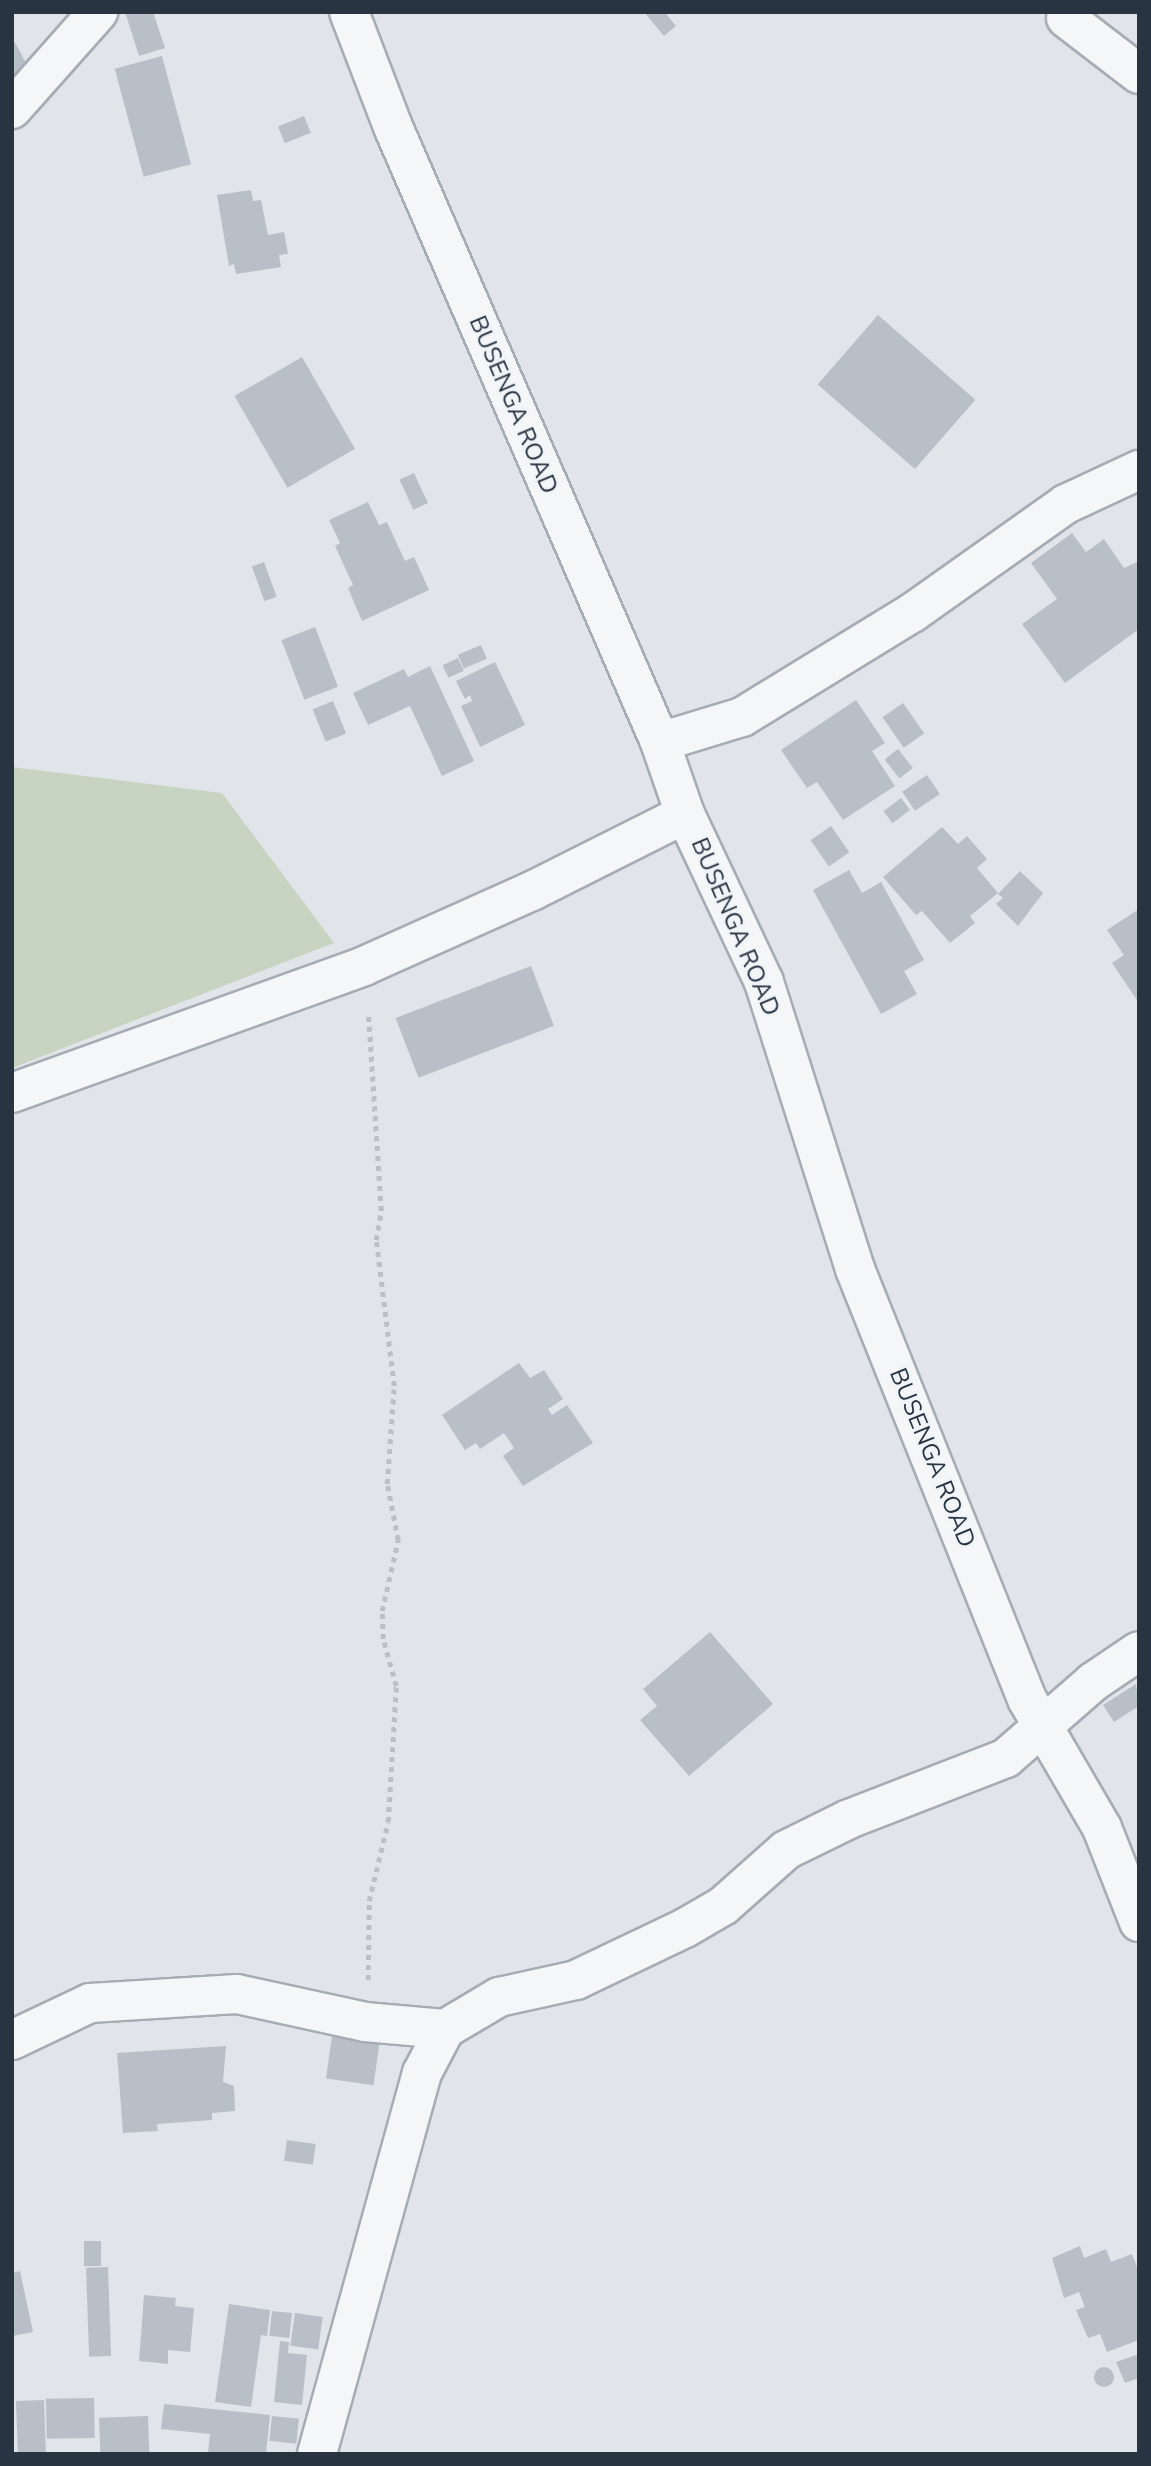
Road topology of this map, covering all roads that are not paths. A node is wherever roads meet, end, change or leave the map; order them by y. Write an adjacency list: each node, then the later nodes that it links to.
1 (98, 12): 5 (street)
2 (349, 12): 7 (street, BUSENGA ROAD)
3 (1066, 19): 4 (street)
4 (1139, 74)
5 (12, 109)
6 (1139, 470): 7 (street)
7 (660, 742): 8 (street, BUSENGA ROAD)
8 (685, 814): 9 (street); 11 (street, BUSENGA ROAD)
9 (12, 1093)
10 (1139, 1651): 11 (street)
11 (1044, 1723): 12 (street, BUSENGA ROAD); 13 (street)
12 (1139, 1922)
13 (445, 2029): 14 (street); 15 (street)
14 (12, 2040)
15 (317, 2454)

